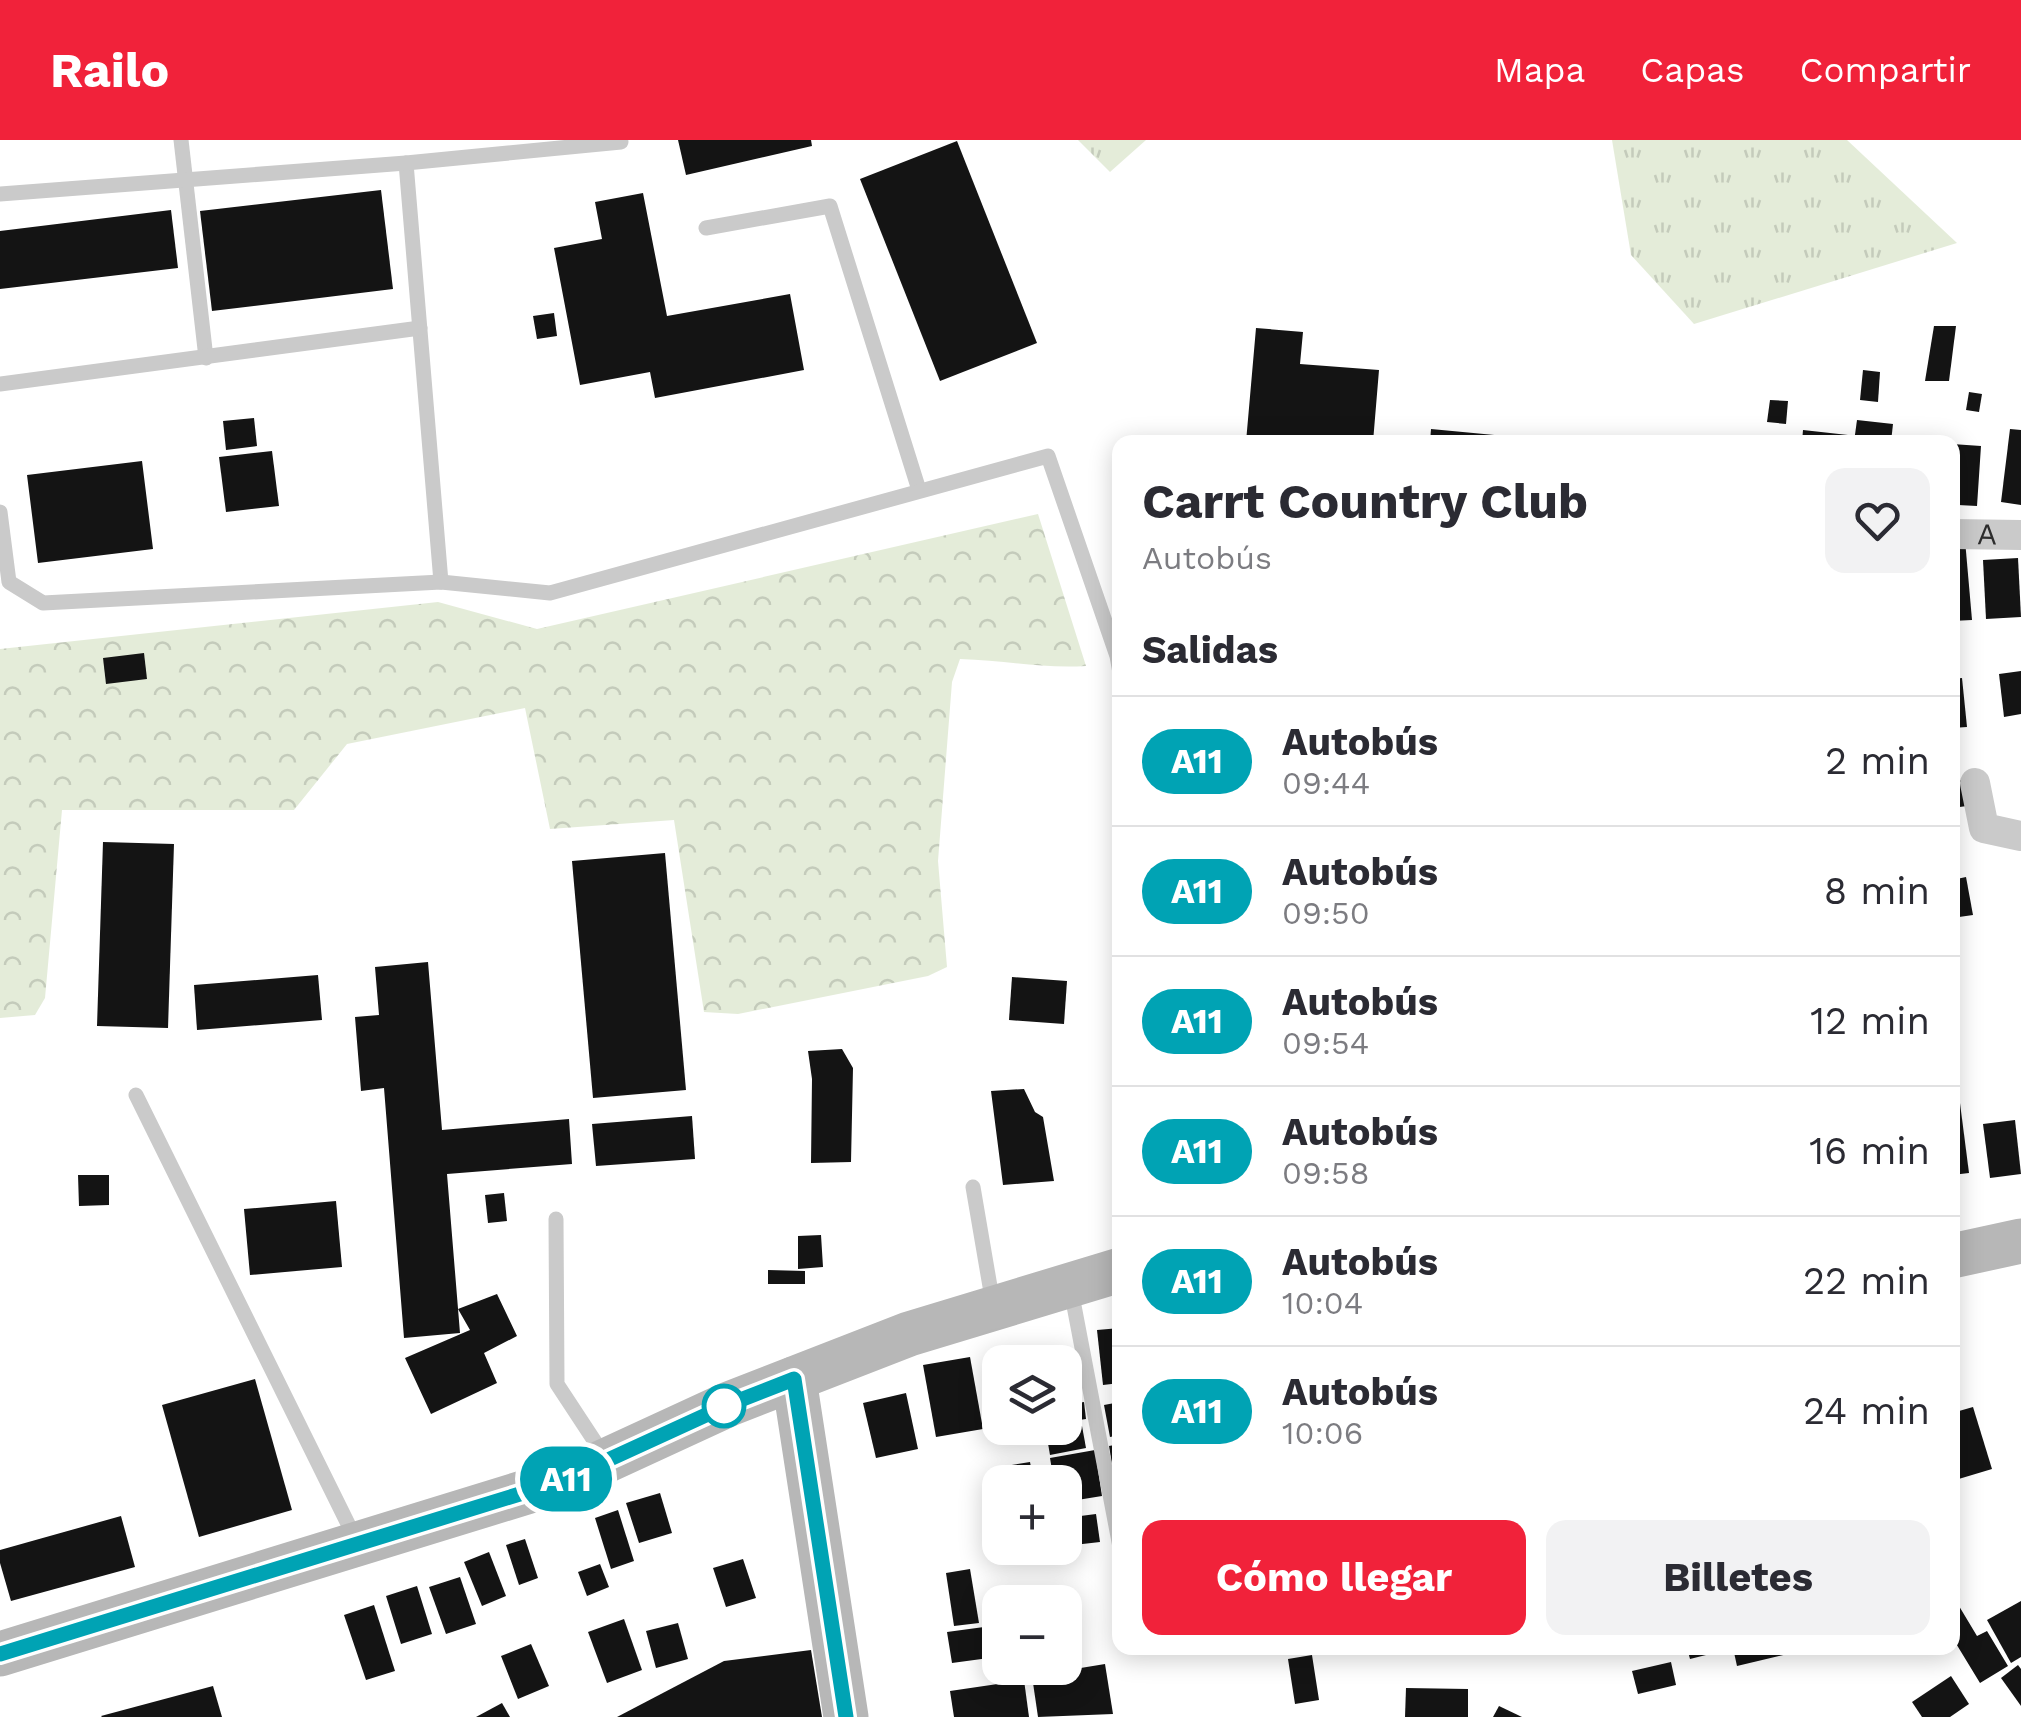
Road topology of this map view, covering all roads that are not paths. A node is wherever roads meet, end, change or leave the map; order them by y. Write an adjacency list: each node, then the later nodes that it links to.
1 (181, 140): 4 (lane)
2 (621, 142): 3 (lane)
3 (406, 163): 4 (lane); 7 (lane)
4 (186, 178): 5 (lane); 8 (lane)
5 (0, 194)
6 (706, 228): 10 (lane)
7 (420, 328): 8 (lane); 14 (lane)
8 (206, 358): 9 (lane)
9 (0, 384)
10 (919, 490): 14 (lane); 15 (lane)
11 (0, 512): 14 (lane)
12 (1960, 534): 13 (street, A)
13 (2021, 535)
14 (441, 582)
15 (1112, 639)
16 (1975, 783): 17 (street)
17 (2021, 836)
18 (136, 1096): 29 (lane)
19 (973, 1187): 25 (lane)
20 (556, 1219): 27 (lane)
21 (2021, 1242): 22 (street)
22 (1960, 1254)
23 (1112, 1272): 24 (street)
24 (1070, 1285): 25 (street); 28 (lane)
25 (994, 1308): 26 (street)
26 (794, 1379): 27 (street); 31 (street)
27 (608, 1460): 29 (street)
28 (1112, 1505)
29 (357, 1542): 30 (street)
30 (0, 1654)
31 (846, 1717)

